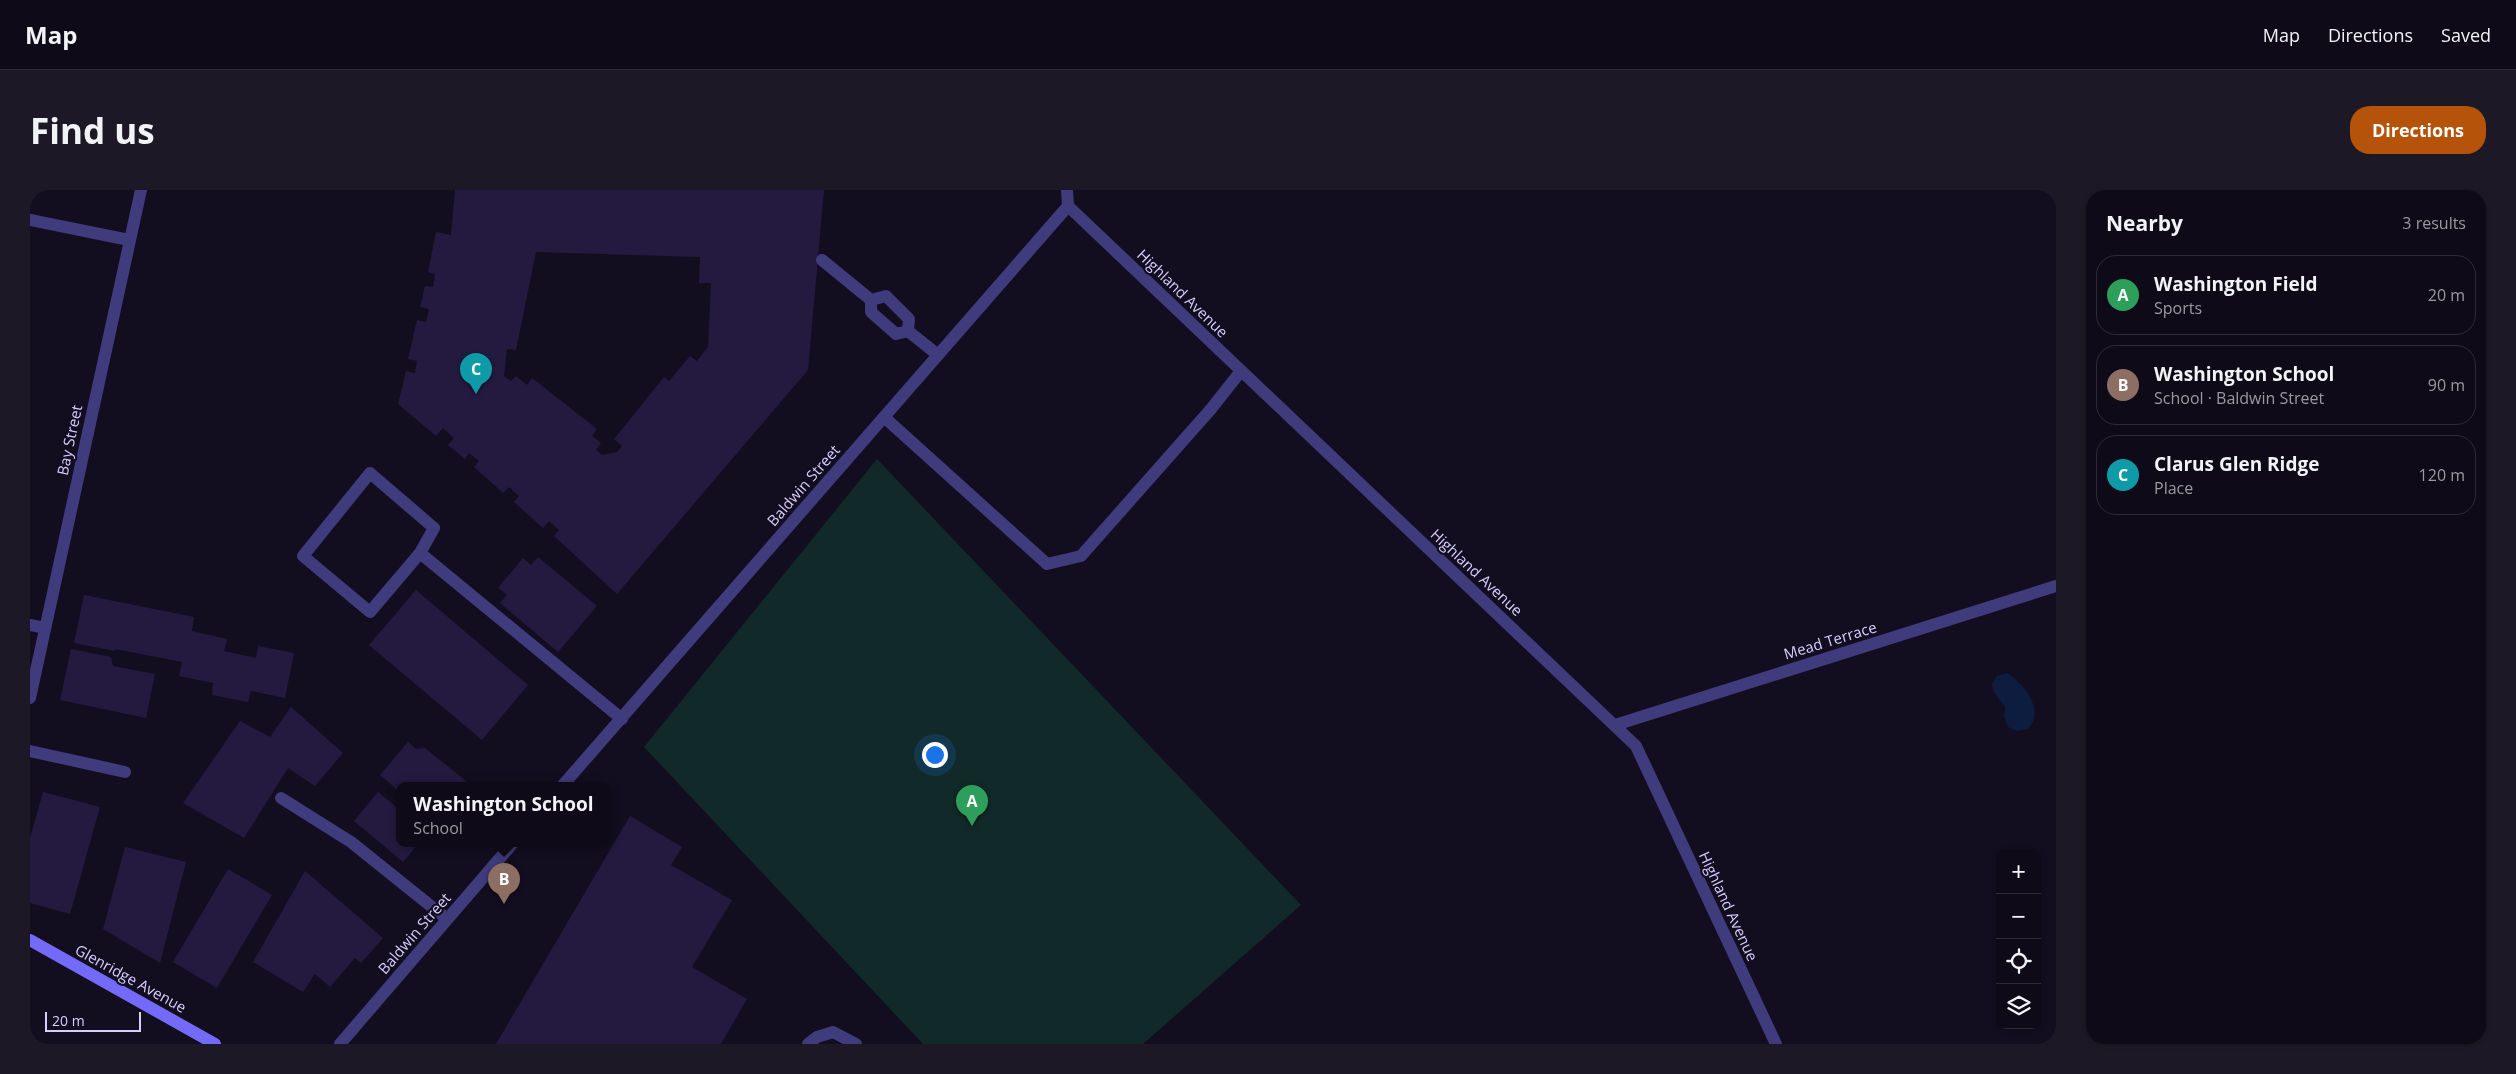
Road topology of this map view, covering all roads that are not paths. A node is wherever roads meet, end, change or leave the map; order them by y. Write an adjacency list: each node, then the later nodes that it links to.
1 (141, 190): 5 (street, Bay Street)
2 (1067, 190): 3 (street)
3 (1068, 206): 9 (street, Baldwin Street); 10 (street, Highland Avenue)
4 (30, 220): 5 (street)
5 (129, 240): 15 (street, Bay Street)
6 (822, 260): 7 (street)
7 (871, 300): 8 (street); 8 (street)
8 (908, 331): 9 (street)
9 (938, 356): 11 (street, Baldwin Street)
10 (1242, 371): 11 (street); 18 (street, Highland Avenue)
11 (884, 417): 17 (street, Baldwin Street)
12 (420, 553): 12 (street); 17 (street)
13 (2056, 586): 18 (street, Mead Terrace)
14 (30, 625): 15 (street)
15 (45, 628): 16 (street, Bay Street)
16 (30, 698)
17 (622, 719): 21 (street, Baldwin Street)
18 (1615, 725): 30 (street, Highland Avenue)
19 (30, 751): 20 (street)
20 (125, 772)
21 (566, 782)
22 (282, 798): 24 (street)
23 (510, 847): 24 (street, Baldwin Street)
24 (447, 919): 27 (street, Baldwin Street)
25 (30, 940): 26 (street, Glenridge Avenue)
26 (215, 1044)
27 (340, 1044)
28 (808, 1044): 29 (street)
29 (856, 1044)
30 (1776, 1044)

